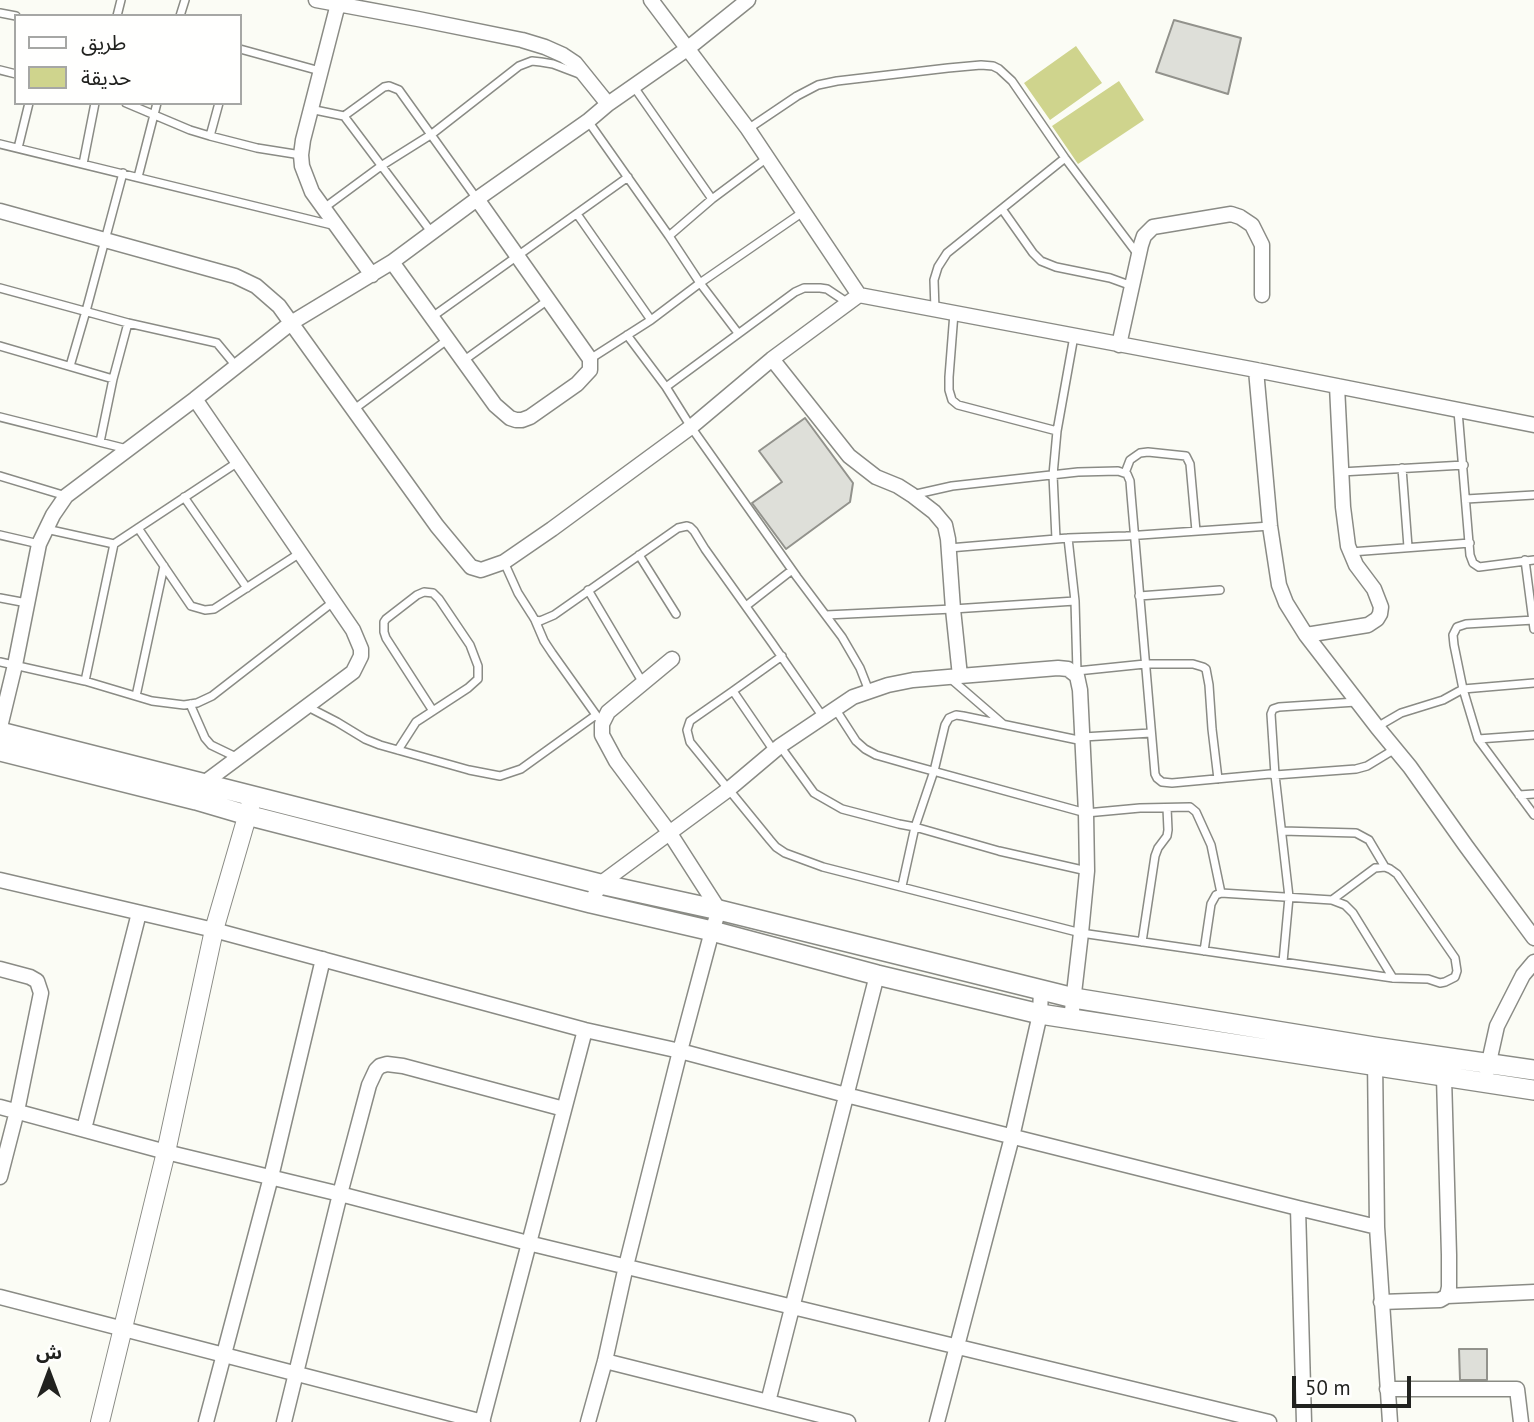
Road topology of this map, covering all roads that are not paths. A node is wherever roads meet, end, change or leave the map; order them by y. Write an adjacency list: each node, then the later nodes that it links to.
1 (316, 0): 4 (street)
2 (651, 0): 5 (street)
3 (748, 0): 5 (street)
4 (339, 2): 7 (street); 8 (street)
5 (687, 49): 9 (street); 20 (street)
6 (242, 50): 7 (lane)
7 (320, 71): 16 (street)
8 (588, 78): 10 (street); 21 (lane)
9 (634, 87): 10 (street); 34 (lane)
10 (608, 104): 19 (street)
11 (29, 105): 24 (lane)
12 (95, 105): 28 (lane)
13 (131, 105): 17 (lane)
14 (156, 105): 17 (lane)
15 (218, 105): 22 (lane)
16 (310, 109): 18 (lane); 25 (street)
17 (154, 114): 22 (lane); 31 (lane)
18 (344, 116): 21 (lane); 29 (lane)
19 (588, 121): 32 (lane); 33 (street)
20 (748, 129): 26 (street); 27 (lane)
21 (432, 134): 29 (lane); 33 (lane)
22 (210, 136): 25 (lane)
23 (0, 144): 24 (lane)
24 (18, 148): 28 (lane)
25 (301, 155): 35 (street)
26 (767, 158): 34 (lane); 38 (street)
27 (1065, 158): 36 (lane); 45 (lane)
28 (83, 164): 30 (lane)
29 (381, 166): 35 (lane); 41 (lane)
30 (123, 173): 31 (lane); 43 (lane)
31 (138, 177): 40 (lane)
32 (628, 177): 39 (lane); 42 (lane)
33 (477, 199): 41 (street); 44 (street)
34 (712, 199): 42 (lane)
35 (324, 208): 40 (street)
36 (1002, 209): 49 (lane); 54 (lane)
37 (0, 211): 43 (street)
38 (803, 212): 48 (lane); 52 (street)
39 (577, 214): 44 (lane); 58 (lane)
40 (337, 226): 47 (street)
41 (432, 233): 46 (street)
42 (669, 236): 48 (lane)
43 (105, 240): 55 (lane); 60 (street)
44 (517, 256): 53 (street); 57 (lane)
45 (1139, 257): 49 (street); 51 (street)
46 (392, 262): 47 (street); 57 (street)
47 (372, 275): 60 (street)
48 (700, 283): 58 (lane); 61 (lane)
49 (1132, 286): 65 (street)
50 (0, 288): 55 (lane)
51 (1262, 295)
52 (854, 299): 54 (street); 61 (lane); 68 (street)
53 (548, 300): 67 (street); 69 (lane)
54 (935, 310): 56 (street)
55 (86, 311): 59 (lane); 70 (lane)
56 (954, 313): 63 (street); 82 (lane)
57 (432, 317): 64 (street)
58 (651, 320): 62 (lane)
59 (128, 323): 71 (lane); 73 (lane)
60 (290, 323): 71 (street); 77 (street)
61 (738, 333): 75 (lane)
62 (627, 335): 67 (lane); 75 (lane)
63 (1074, 337): 65 (street); 82 (lane)
64 (448, 340): 69 (street); 77 (lane)
65 (1119, 345): 72 (street)
66 (0, 346): 70 (lane)
67 (590, 359): 69 (street)
68 (772, 359): 81 (street); 92 (street)
69 (463, 361)
70 (70, 366): 73 (lane)
71 (237, 366): 76 (street)
72 (1256, 370): 74 (street); 97 (street)
73 (113, 379): 83 (lane)
74 (1338, 386): 78 (street); 88 (street)
75 (666, 387): 81 (lane)
76 (195, 399): 84 (street); 85 (street)
77 (354, 410): 115 (street)
78 (1458, 410): 80 (street); 86 (lane)
79 (0, 417): 83 (lane)
80 (1534, 425)
81 (691, 427): 115 (street); 117 (lane)
82 (1057, 430): 90 (lane)
83 (100, 442): 84 (lane)
84 (127, 449): 94 (street)
85 (238, 462): 95 (lane); 111 (street)
86 (1464, 465): 87 (lane); 96 (lane)
87 (1402, 468): 88 (lane); 108 (lane)
88 (1341, 471): 110 (street)
89 (1125, 473): 90 (lane); 100 (lane); 102 (lane)
90 (1053, 475): 92 (lane); 104 (lane)
91 (0, 476): 94 (lane)
92 (912, 495): 109 (street)
93 (1534, 495): 96 (lane)
94 (66, 496): 99 (street)
95 (184, 497): 98 (lane); 118 (lane)
96 (1466, 499): 105 (lane)
97 (1270, 526): 100 (lane); 132 (street)
98 (138, 528): 107 (lane); 116 (lane)
99 (46, 529): 106 (street); 107 (lane)
100 (1196, 531): 102 (lane)
101 (0, 535): 106 (lane)
102 (1134, 536): 103 (lane); 121 (lane)
103 (1068, 538): 104 (lane); 124 (lane)
104 (1056, 539): 109 (lane)
105 (1470, 543): 108 (lane); 113 (lane)
106 (39, 544): 125 (street)
107 (114, 544): 139 (lane)
108 (1408, 547): 110 (lane)
109 (949, 548): 127 (street)
110 (1350, 552): 132 (street)
111 (300, 554): 118 (lane); 123 (street)
112 (639, 555): 119 (lane); 126 (lane); 128 (lane)
113 (1525, 560): 114 (lane); 131 (lane)
114 (1534, 560)
115 (504, 562): 130 (lane)
116 (164, 566): 118 (lane); 145 (lane)
117 (792, 570): 126 (lane); 129 (lane)
118 (247, 588)
119 (588, 590): 130 (lane); 141 (lane)
120 (1220, 590): 121 (lane)
121 (1139, 596): 136 (lane)
122 (0, 598): 125 (lane)
123 (333, 601): 147 (lane); 148 (street)
124 (1075, 601): 127 (lane); 137 (lane)
125 (27, 603): 135 (street)
126 (746, 606): 133 (lane)
127 (953, 609): 129 (lane); 138 (street)
128 (676, 614)
129 (826, 615): 144 (lane)
130 (536, 620): 151 (lane)
131 (1534, 623): 142 (lane)
132 (1306, 635): 146 (street)
133 (782, 656): 143 (lane); 150 (lane)
134 (672, 659): 141 (street)
135 (7, 664): 139 (lane); 154 (street)
136 (1145, 664): 137 (lane); 155 (lane); 166 (lane)
137 (1077, 673): 138 (street); 157 (street)
138 (955, 676): 144 (street); 152 (lane)
139 (85, 681): 145 (lane)
140 (1534, 682): 142 (lane)
141 (643, 683): 151 (street)
142 (1463, 689): 153 (lane); 158 (lane)
143 (733, 691): 159 (lane); 167 (lane)
144 (869, 691): 150 (street)
145 (136, 696): 147 (lane)
146 (1357, 702): 153 (street); 165 (lane)
147 (190, 704): 163 (lane)
148 (307, 707): 161 (lane); 163 (street)
149 (433, 711): 149 (lane); 161 (lane)
150 (830, 714): 159 (street); 164 (lane)
151 (599, 720): 161 (lane); 178 (street)
152 (1003, 724): 157 (lane); 164 (lane)
153 (1377, 727): 160 (street)
154 (0, 729): 168 (main road)
155 (1151, 733): 157 (lane); 166 (lane)
156 (1534, 736): 158 (lane)
157 (1083, 739): 173 (street)
158 (1478, 739): 171 (lane)
159 (777, 749): 167 (street); 176 (lane)
160 (1395, 749): 165 (lane); 193 (street)
161 (398, 750)
162 (0, 751): 168 (main road)
163 (238, 758): 168 (street)
164 (934, 771): 173 (lane); 176 (lane)
165 (1275, 775): 166 (lane); 177 (lane)
166 (1218, 779)
167 (729, 789): 178 (street); 183 (lane)
168 (200, 791): 170 (main road); 174 (main road)
169 (1534, 794): 171 (lane)
170 (254, 795): 174 (street); 182 (main road)
171 (1519, 795): 175 (lane)
172 (1167, 808): 173 (lane); 184 (lane); 194 (lane)
173 (1086, 813): 180 (street)
174 (247, 815): 187 (main road); 190 (street)
175 (1534, 816)
176 (915, 827): 180 (lane); 183 (lane)
177 (1282, 831): 179 (lane); 185 (lane)
178 (669, 832): 182 (street); 188 (street)
179 (1385, 867): 186 (lane); 201 (lane)
180 (1087, 871): 192 (street)
181 (0, 880): 189 (street)
182 (600, 884): 187 (street); 188 (main road)
183 (902, 886): 192 (lane)
184 (1221, 893): 185 (lane); 195 (lane)
185 (1289, 897): 186 (lane); 197 (lane)
186 (1332, 900): 201 (lane)
187 (591, 902): 191 (main road)
188 (719, 911): 191 (street); 202 (main road)
189 (139, 913): 190 (street); 218 (street)
190 (214, 930): 196 (street); 220 (street)
191 (712, 930): 200 (main road); 207 (street)
192 (1082, 933): 194 (lane); 203 (street)
193 (1534, 938)
194 (1142, 942): 195 (lane)
195 (1204, 951): 197 (lane)
196 (323, 959): 206 (street); 222 (street)
197 (1283, 962): 201 (lane)
198 (1534, 962): 209 (street)
199 (0, 969): 217 (street)
200 (877, 975): 204 (main road); 214 (street)
201 (1394, 978)
202 (1041, 990): 203 (main road); 204 (street)
203 (1074, 998): 205 (street); 208 (main road)
204 (1040, 1014): 205 (main road); 219 (street)
205 (1071, 1019): 208 (main road)
206 (585, 1030): 207 (street); 216 (street)
207 (680, 1051): 214 (street); 227 (street)
208 (1376, 1056): 209 (main road); 211 (main road); 225 (street)
209 (1488, 1062): 210 (main road); 212 (street)
210 (1534, 1070)
211 (1444, 1077): 212 (main road); 229 (street)
212 (1486, 1084): 213 (main road)
213 (1534, 1090)
214 (846, 1095): 219 (street); 232 (street)
215 (0, 1107): 217 (street)
216 (564, 1110): 223 (street); 226 (street)
217 (17, 1111): 218 (street); 221 (street)
218 (84, 1129): 220 (street)
219 (1012, 1137): 224 (street); 234 (street)
220 (166, 1152): 222 (street); 233 (street)
221 (0, 1177)
222 (271, 1177): 223 (street); 235 (street)
223 (340, 1194): 226 (street); 237 (street)
224 (1298, 1208): 225 (street); 250 (street)
225 (1377, 1227): 231 (street)
226 (528, 1243): 227 (street); 245 (street)
227 (626, 1266): 232 (street); 236 (street)
228 (1534, 1292): 229 (street)
229 (1447, 1296): 231 (street)
230 (0, 1297): 233 (street)
231 (1381, 1302): 239 (street)
232 (792, 1306): 234 (street); 241 (street)
233 (123, 1329): 235 (street); 242 (street)
234 (956, 1345): 248 (street); 249 (street)
235 (223, 1354): 237 (street); 243 (street)
236 (605, 1361): 241 (street); 246 (street)
237 (296, 1373): 244 (street); 245 (street)
238 (1534, 1388): 240 (street)
239 (1387, 1389): 240 (street); 251 (street)
240 (1517, 1389): 252 (street)
241 (768, 1402): 247 (street)
242 (100, 1422)
243 (206, 1422)
244 (284, 1422)
245 (482, 1422)
246 (588, 1422)
247 (848, 1422)
248 (937, 1422)
249 (1269, 1422)
250 (1304, 1422)
251 (1390, 1422)
252 (1521, 1422)

